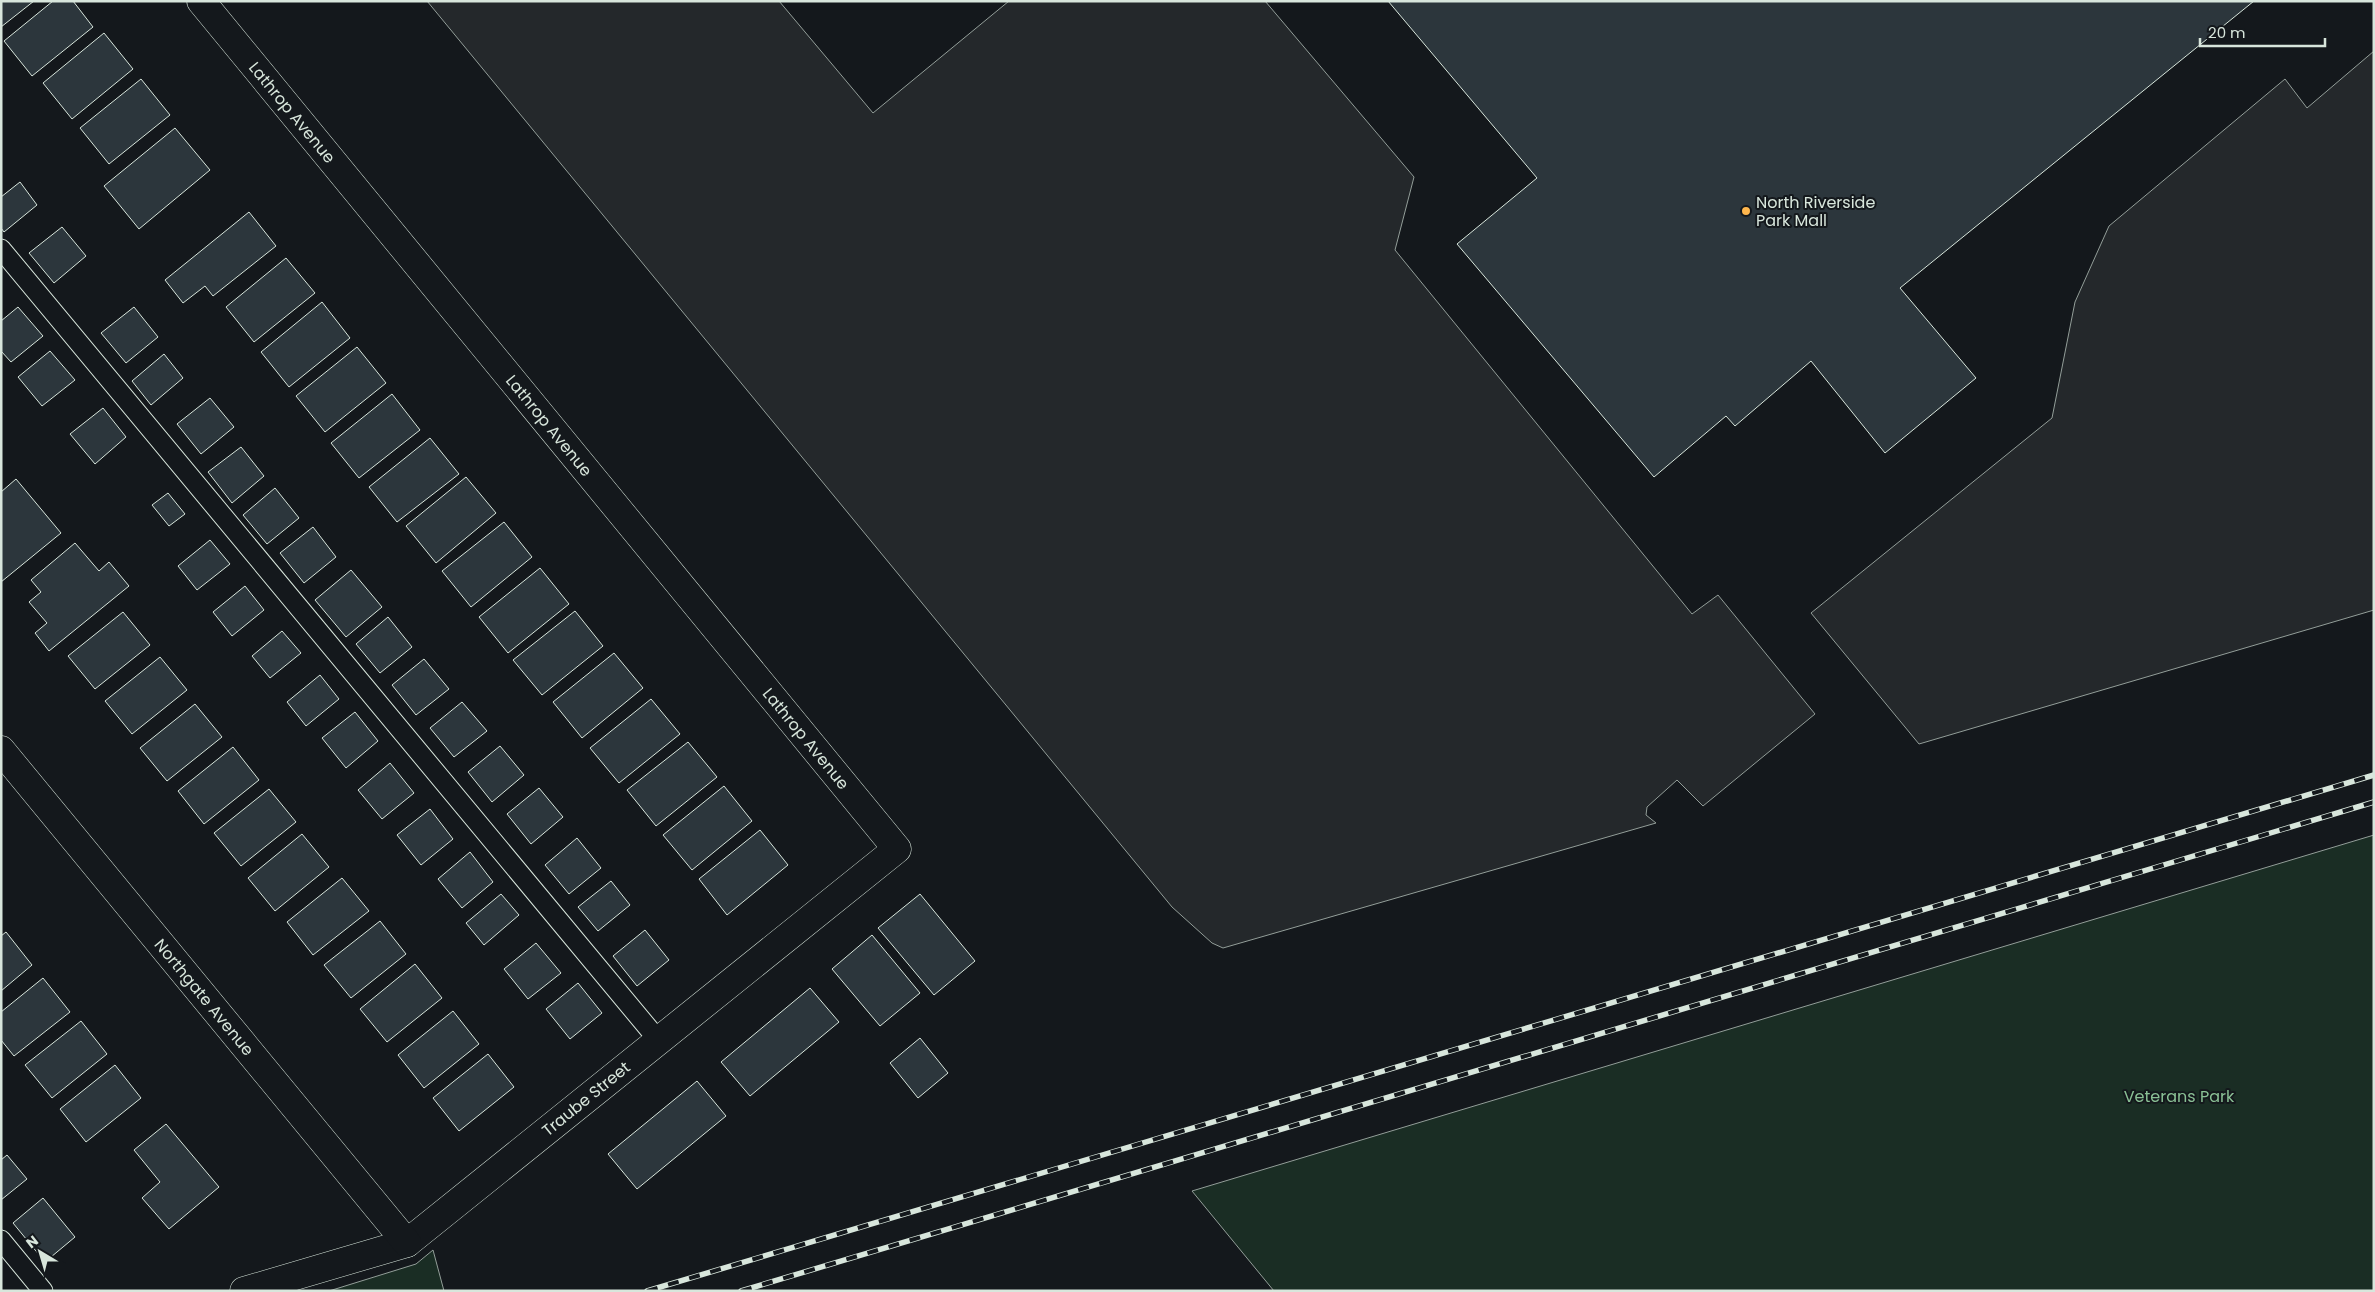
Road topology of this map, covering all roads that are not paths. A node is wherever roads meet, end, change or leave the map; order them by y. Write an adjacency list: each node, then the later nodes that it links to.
1 (201, 1): 4 (street, Lathrop Avenue)
2 (1, 249): 5 (lane)
3 (1, 750): 7 (street, Northgate Avenue)
4 (897, 849): 5 (street, Traube Street)
5 (659, 1041): 7 (street, Traube Street)
6 (1, 1240): 8 (lane)
7 (407, 1243): 9 (street, Traube Street)
8 (43, 1291)
9 (244, 1291)

